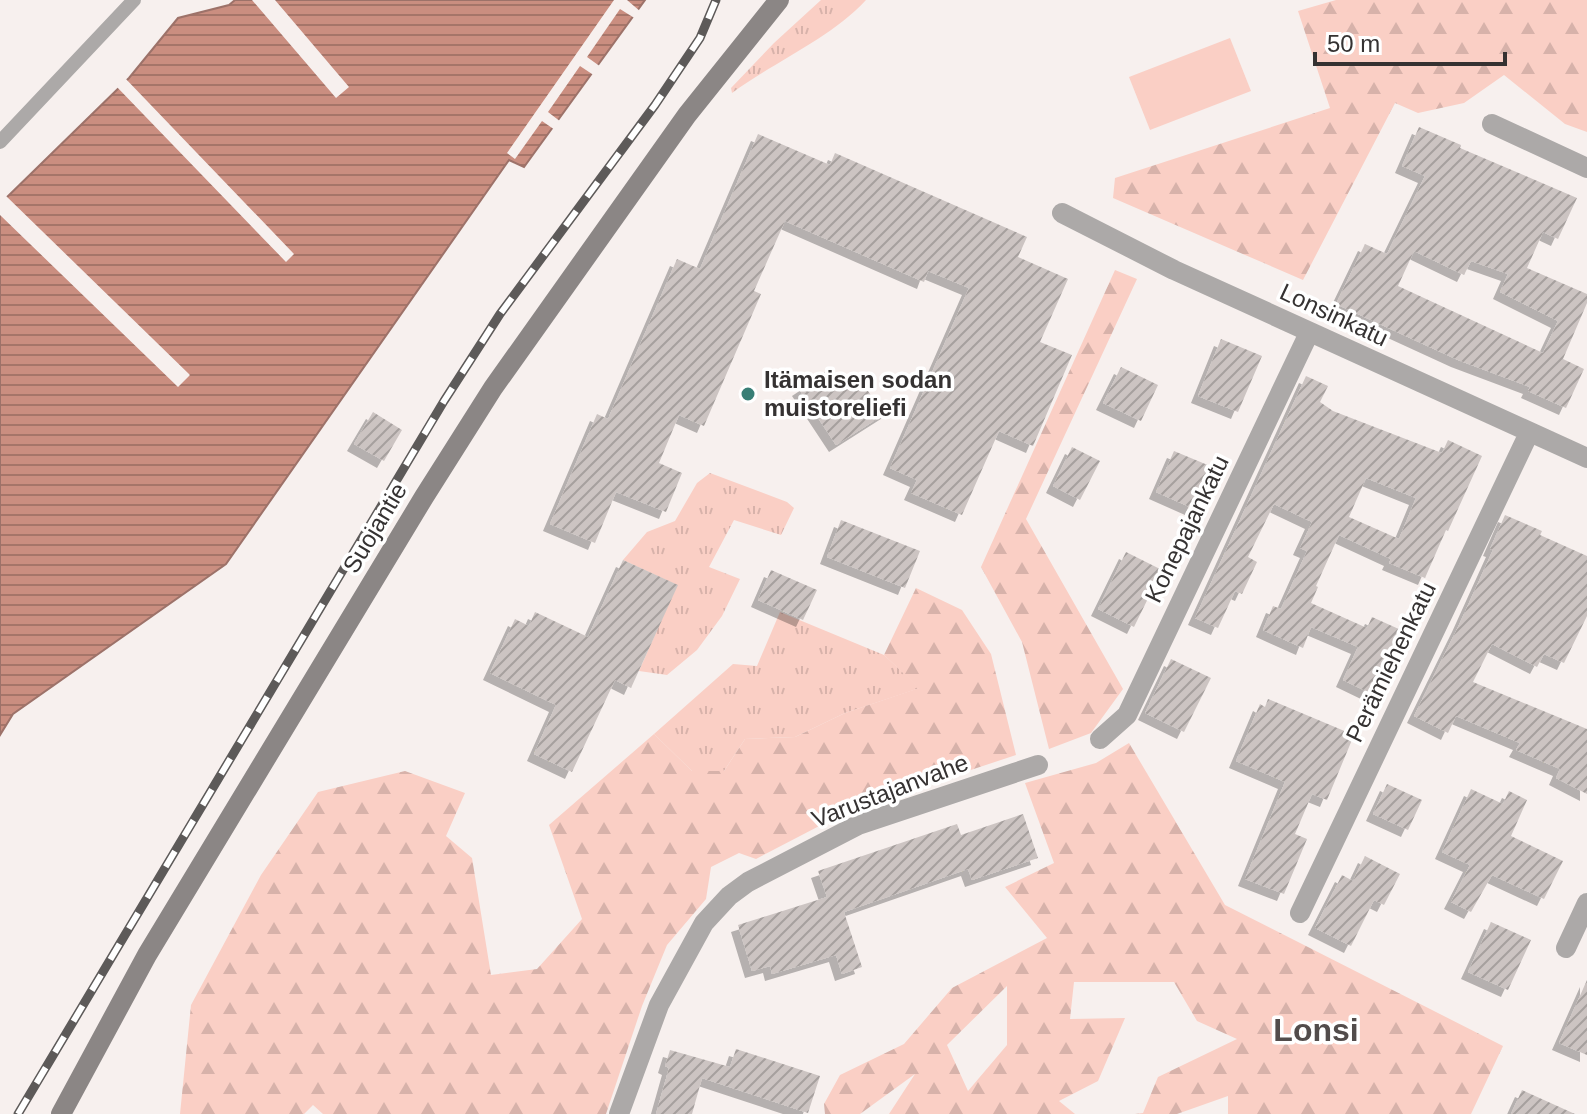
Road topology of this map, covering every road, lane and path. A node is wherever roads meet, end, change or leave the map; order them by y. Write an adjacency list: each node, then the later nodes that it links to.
1 (134, 0): 4 (lane)
2 (779, 0): 15 (street, Suojantie)
3 (1492, 124): 5 (street)
4 (0, 142)
5 (1587, 168)
6 (1062, 213): 7 (street, Lonsinkatu)
7 (1309, 333): 8 (street, Lonsinkatu); 10 (street, Konepajankatu)
8 (1529, 433): 9 (street, Lonsinkatu); 13 (street, Perämiehenkatu)
9 (1587, 458)
10 (1100, 739)
11 (1038, 765): 16 (street, Varustajanvahe)
12 (1587, 903): 14 (street)
13 (1300, 913)
14 (1566, 948)
15 (61, 1114)
16 (619, 1114)

